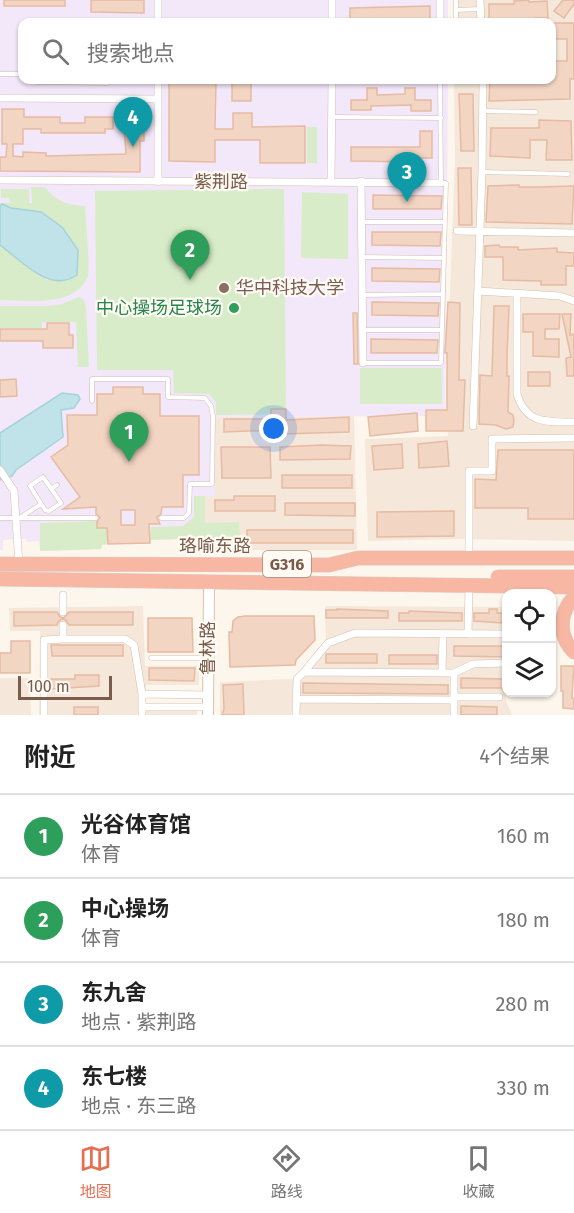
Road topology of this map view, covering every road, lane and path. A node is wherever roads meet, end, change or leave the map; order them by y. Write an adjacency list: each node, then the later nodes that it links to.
1 (158, 0): 8 (street)
2 (332, 0): 9 (street)
3 (440, 0): 10 (street)
4 (456, 0): 7 (lane)
5 (480, 0): 6 (street)
6 (480, 9): 7 (lane); 12 (street)
7 (456, 10): 11 (lane)
8 (158, 18)
9 (332, 18)
10 (440, 18)
11 (456, 18)
12 (481, 18)
13 (0, 74): 14 (lane)
14 (18, 74)
15 (158, 84): 20 (street)
16 (332, 84): 23 (street)
17 (440, 84): 24 (lane)
18 (483, 84): 21 (street)
19 (0, 98): 20 (street)
20 (158, 99): 30 (street)
21 (483, 111): 22 (lane); 25 (street)
22 (536, 112)
23 (332, 117): 24 (lane); 28 (street)
24 (441, 118): 31 (lane)
25 (482, 172): 26 (lane); 35 (street)
26 (568, 174)
27 (0, 180): 30 (street, 紫荆路)
28 (331, 181): 29 (street, 紫荆路); 30 (street, 紫荆路)
29 (361, 181): 31 (street, 紫荆路); 32 (street)
30 (158, 182)
31 (441, 183): 33 (lane)
32 (361, 222): 33 (lane); 37 (street)
33 (445, 222): 38 (lane)
34 (457, 231): 35 (street)
35 (480, 232): 36 (street); 39 (street)
36 (574, 233)
37 (362, 257): 38 (lane); 42 (street)
38 (444, 258): 40 (lane)
39 (478, 291): 41 (street); 51 (street)
40 (443, 294): 42 (lane); 45 (lane)
41 (517, 294): 43 (street); 50 (street)
42 (362, 295): 44 (street)
43 (574, 301)
44 (363, 330): 45 (lane); 46 (street)
45 (442, 330): 46 (lane)
46 (363, 363)
47 (160, 390): 48 (lane)
48 (168, 390): 49 (lane); 61 (lane)
49 (92, 401)
50 (574, 422)
51 (473, 426)
52 (574, 438): 63 (street)
53 (0, 470): 62 (street)
54 (57, 485): 55 (lane)
55 (51, 489): 56 (lane); 57 (lane)
56 (61, 503): 57 (lane); 58 (lane)
57 (41, 504): 62 (lane)
58 (61, 510)
59 (0, 518): 62 (lane)
60 (96, 518): 62 (lane)
61 (161, 518)
62 (17, 519): 66 (street)
63 (469, 550)
64 (574, 558): 67 (highway, 珞喻东路 / G316)
65 (0, 564): 66 (highway, 珞喻东路 / G316)
66 (19, 564): 67 (highway, 珞喻东路 / G316)
67 (329, 565): 69 (highway)
68 (574, 566): 69 (highway)
69 (371, 572): 70 (highway); 73 (highway)
70 (574, 577)
71 (0, 579): 72 (highway, 珞喻东路 / G316)
72 (209, 582): 73 (highway, 珞喻东路 / G316); 86 (street, 鲁林路)
73 (328, 584): 74 (highway, 珞喻东路 / G316)
74 (469, 586): 75 (highway, 珞喻东路 / G316); 81 (street)
75 (574, 587)
76 (63, 595): 78 (street)
77 (574, 597): 84 (highway)
78 (63, 612)
79 (63, 625): 83 (street)
80 (443, 634): 81 (street); 88 (street); 89 (street)
81 (468, 634): 82 (street)
82 (502, 634)
83 (63, 639): 91 (street); 98 (street)
84 (574, 652)
85 (151, 658): 86 (lane)
86 (208, 658): 92 (street, 鲁林路)
87 (502, 663): 90 (street)
88 (304, 672): 89 (street); 94 (street)
89 (442, 673): 90 (street)
90 (454, 674): 95 (street)
91 (142, 694): 92 (street); 96 (street)
92 (208, 695): 97 (street, 鲁林路)
93 (499, 697): 95 (street)
94 (296, 699): 95 (street); 99 (street)
95 (454, 699): 100 (street)
96 (142, 711): 97 (street)
97 (208, 711)
98 (44, 715)
99 (296, 715)
100 (454, 715)

